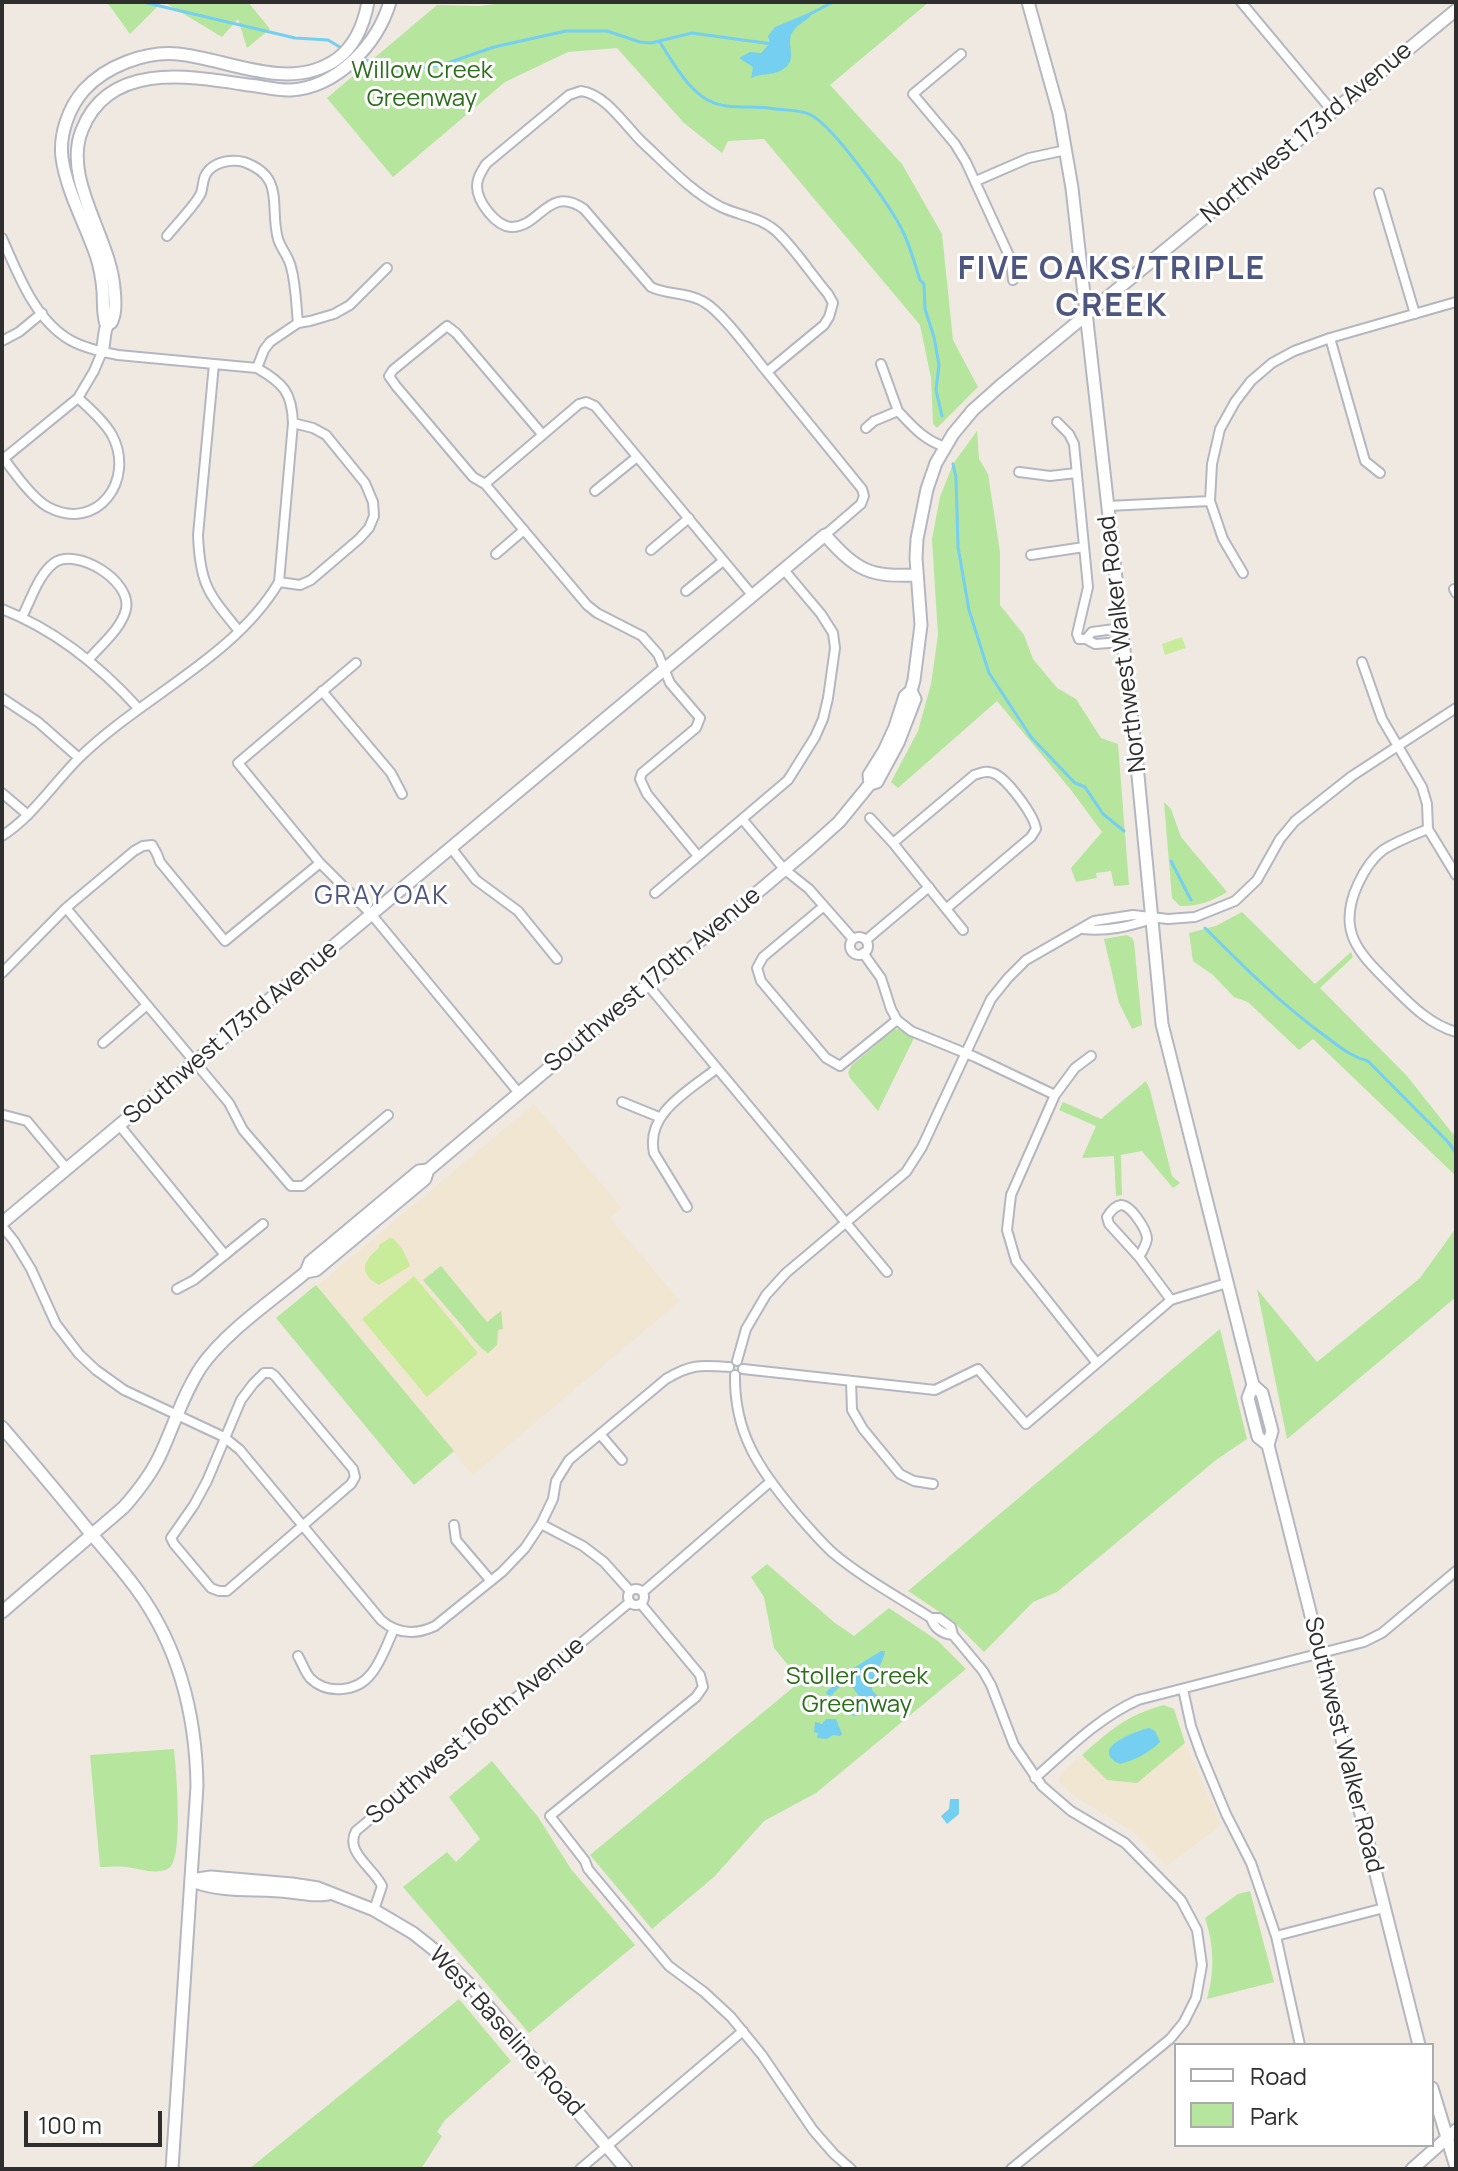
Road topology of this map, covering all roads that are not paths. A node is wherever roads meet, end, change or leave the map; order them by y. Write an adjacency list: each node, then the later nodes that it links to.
1 (368, 2): 6 (main road)
2 (390, 2): 6 (main road)
3 (1028, 2): 10 (main road, Northwest Walker Road)
4 (1241, 2): 9 (street)
5 (1456, 10): 9 (main road, Northwest 173rd Avenue)
6 (359, 46): 8 (main road)
7 (961, 54): 11 (street)
8 (342, 63): 22 (main road); 22 (main road)
9 (1333, 112): 20 (main road, Northwest 173rd Avenue)
10 (1066, 150): 11 (street); 20 (main road, Northwest Walker Road)
11 (976, 181): 16 (street)
12 (1379, 193): 19 (street)
13 (167, 236): 21 (street)
14 (3, 244): 18 (street)
15 (387, 268): 21 (street)
16 (1013, 280)
17 (1456, 302): 19 (street)
18 (42, 313): 24 (street); 25 (street)
19 (1415, 314): 23 (street)
20 (1086, 315): 36 (main road, Northwest 173rd Avenue); 45 (main road, Northwest Walker Road)
21 (298, 323): 28 (street)
22 (107, 327): 25 (main road)
23 (1330, 338): 41 (street); 44 (street)
24 (2, 341)
25 (102, 352): 26 (street); 30 (street)
26 (214, 364): 28 (street); 63 (street)
27 (881, 364): 31 (street)
28 (257, 368): 33 (street)
29 (767, 372): 29 (street); 48 (street)
30 (78, 398): 38 (street); 38 (street)
31 (898, 411): 34 (street); 36 (street)
32 (1057, 422): 40 (street)
33 (293, 423): 57 (street); 57 (street)
34 (866, 428)
35 (542, 434): 37 (street); 42 (street); 42 (street)
36 (945, 447): 56 (main road, Northwest 173rd Avenue)
37 (637, 457): 43 (street); 46 (street)
38 (2, 458)
39 (1019, 472): 40 (street)
40 (1076, 473): 49 (street)
41 (1380, 473)
42 (485, 484): 47 (street)
43 (595, 491)
44 (1210, 501): 45 (street); 55 (street)
45 (1108, 506): 62 (main road, Northwest Walker Road)
46 (689, 518): 50 (street); 53 (street)
47 (524, 530): 51 (street); 69 (street)
48 (825, 535): 54 (main road); 56 (main road)
49 (1084, 547): 52 (street); 64 (street)
50 (651, 550)
51 (496, 554)
52 (1031, 555)
53 (723, 561): 58 (street); 59 (street)
54 (784, 570): 59 (main road); 80 (street)
55 (1243, 573)
56 (917, 575): 87 (main road, Southwest 170th Avenue)
57 (279, 582): 63 (street)
58 (686, 591)
59 (753, 596): 69 (main road, Southwest 173rd Avenue)
60 (2, 609): 61 (street)
61 (22, 617): 66 (street); 66 (street)
62 (1122, 628): 64 (street); 65 (main road, Northwest Walker Road)
63 (239, 631): 73 (street)
64 (1086, 639): 65 (street)
65 (1123, 642): 95 (main road, Northwest Walker Road)
66 (89, 659): 73 (street)
67 (1362, 662): 74 (street)
68 (356, 663): 70 (street)
69 (664, 670): 84 (main road, Southwest 173rd Avenue); 85 (street)
70 (322, 691): 77 (street); 86 (street)
71 (2, 698): 75 (street)
72 (1456, 708): 74 (street)
73 (139, 709): 75 (street)
74 (1398, 745): 81 (street); 95 (street)
75 (79, 758): 78 (street)
76 (2, 793): 78 (street)
77 (402, 794)
78 (28, 815): 82 (street)
79 (870, 818): 83 (street)
80 (743, 820): 85 (street); 87 (street)
81 (1428, 829): 88 (street); 105 (street)
82 (2, 836)
83 (893, 843): 89 (street); 93 (street)
84 (452, 849): 94 (main road, Southwest 173rd Avenue); 100 (street)
85 (698, 856): 90 (street)
86 (320, 863): 92 (street); 94 (street)
87 (784, 869): 91 (street); 102 (main road, Southwest 170th Avenue)
88 (1456, 875)
89 (929, 887): 93 (street); 98 (street)
90 (655, 893)
91 (824, 906): 97 (street); 104 (street)
92 (66, 908): 101 (street); 103 (street)
93 (947, 908): 96 (street)
94 (372, 915): 109 (main road, Southwest 173rd Avenue); 111 (street)
95 (1153, 918): 107 (street); 126 (main road, Northwest Walker Road)
96 (963, 930)
97 (853, 939): 98 (street); 99 (street)
98 (866, 940): 99 (street)
99 (863, 953): 104 (street)
100 (557, 959)
101 (2, 973)
102 (647, 984): 110 (street); 111 (main road, Southwest 170th Avenue)
103 (147, 1005): 106 (street); 109 (street)
104 (897, 1020): 107 (street)
105 (1456, 1032)
106 (103, 1043)
107 (965, 1053): 112 (street); 120 (street)
108 (1091, 1056): 112 (street)
109 (196, 1063): 115 (street); 117 (main road, Southwest 173rd Avenue)
110 (716, 1069): 116 (street); 120 (street)
111 (519, 1093): 132 (main road, Southwest 170th Avenue)
112 (1055, 1095): 129 (street)
113 (622, 1102): 116 (street)
114 (4, 1115): 118 (street)
115 (388, 1115)
116 (659, 1117): 119 (street)
117 (120, 1126): 118 (main road, Southwest 173rd Avenue); 123 (street)
118 (67, 1169): 122 (main road, Southwest 173rd Avenue)
119 (687, 1207)
120 (846, 1223): 125 (street); 130 (street)
121 (263, 1224): 123 (street)
122 (2, 1225): 132 (street)
123 (225, 1255): 127 (street)
124 (1139, 1257): 124 (street); 128 (street)
125 (887, 1272)
126 (1227, 1283): 128 (street); 151 (main road, Southwest Walker Road)
127 (177, 1289)
128 (1171, 1300): 129 (street)
129 (1096, 1362): 131 (street)
130 (736, 1368): 131 (street); 134 (street); 137 (street)
131 (851, 1381): 138 (street)
132 (176, 1416): 135 (street); 142 (main road, Southwest 170th Avenue)
133 (2, 1427): 142 (main road)
134 (600, 1434): 136 (street); 139 (street)
135 (224, 1437): 141 (street); 141 (street); 141 (street)
136 (622, 1460)
137 (770, 1482): 146 (street); 154 (street)
138 (933, 1484)
139 (541, 1524): 144 (street); 145 (street)
140 (454, 1525): 144 (street)
141 (303, 1526): 150 (street)
142 (92, 1535): 149 (main road, Southwest 170th Avenue); 155 (main road)
143 (1456, 1571): 151 (street)
144 (491, 1581): 150 (street)
145 (630, 1591): 146 (street); 147 (street)
146 (643, 1592): 148 (street)
147 (630, 1602): 148 (street); 157 (street, Southwest 166th Avenue)
148 (641, 1604): 159 (street)
149 (2, 1612)
150 (394, 1629): 152 (street)
151 (1320, 1654): 153 (street); 156 (main road, Southwest Walker Road)
152 (298, 1656)
153 (1183, 1689): 154 (street); 158 (street)
154 (1035, 1778): 170 (street)
155 (191, 1880): 157 (main road, West Baseline Road); 166 (main road)
156 (1384, 1908): 158 (street); 161 (main road, Southwest Walker Road)
157 (374, 1910): 164 (main road, West Baseline Road)
158 (1276, 1936): 160 (street)
159 (743, 2031): 164 (street); 169 (street)
160 (1300, 2043)
161 (1418, 2043)
162 (1434, 2093): 163 (main road)
163 (1451, 2134): 165 (main road); 171 (main road)
164 (606, 2145): 167 (street); 168 (main road, West Baseline Road)
165 (1456, 2167)
166 (172, 2169)
167 (580, 2169)
168 (626, 2169)
169 (851, 2169)
170 (1011, 2169)
171 (1412, 2169)

